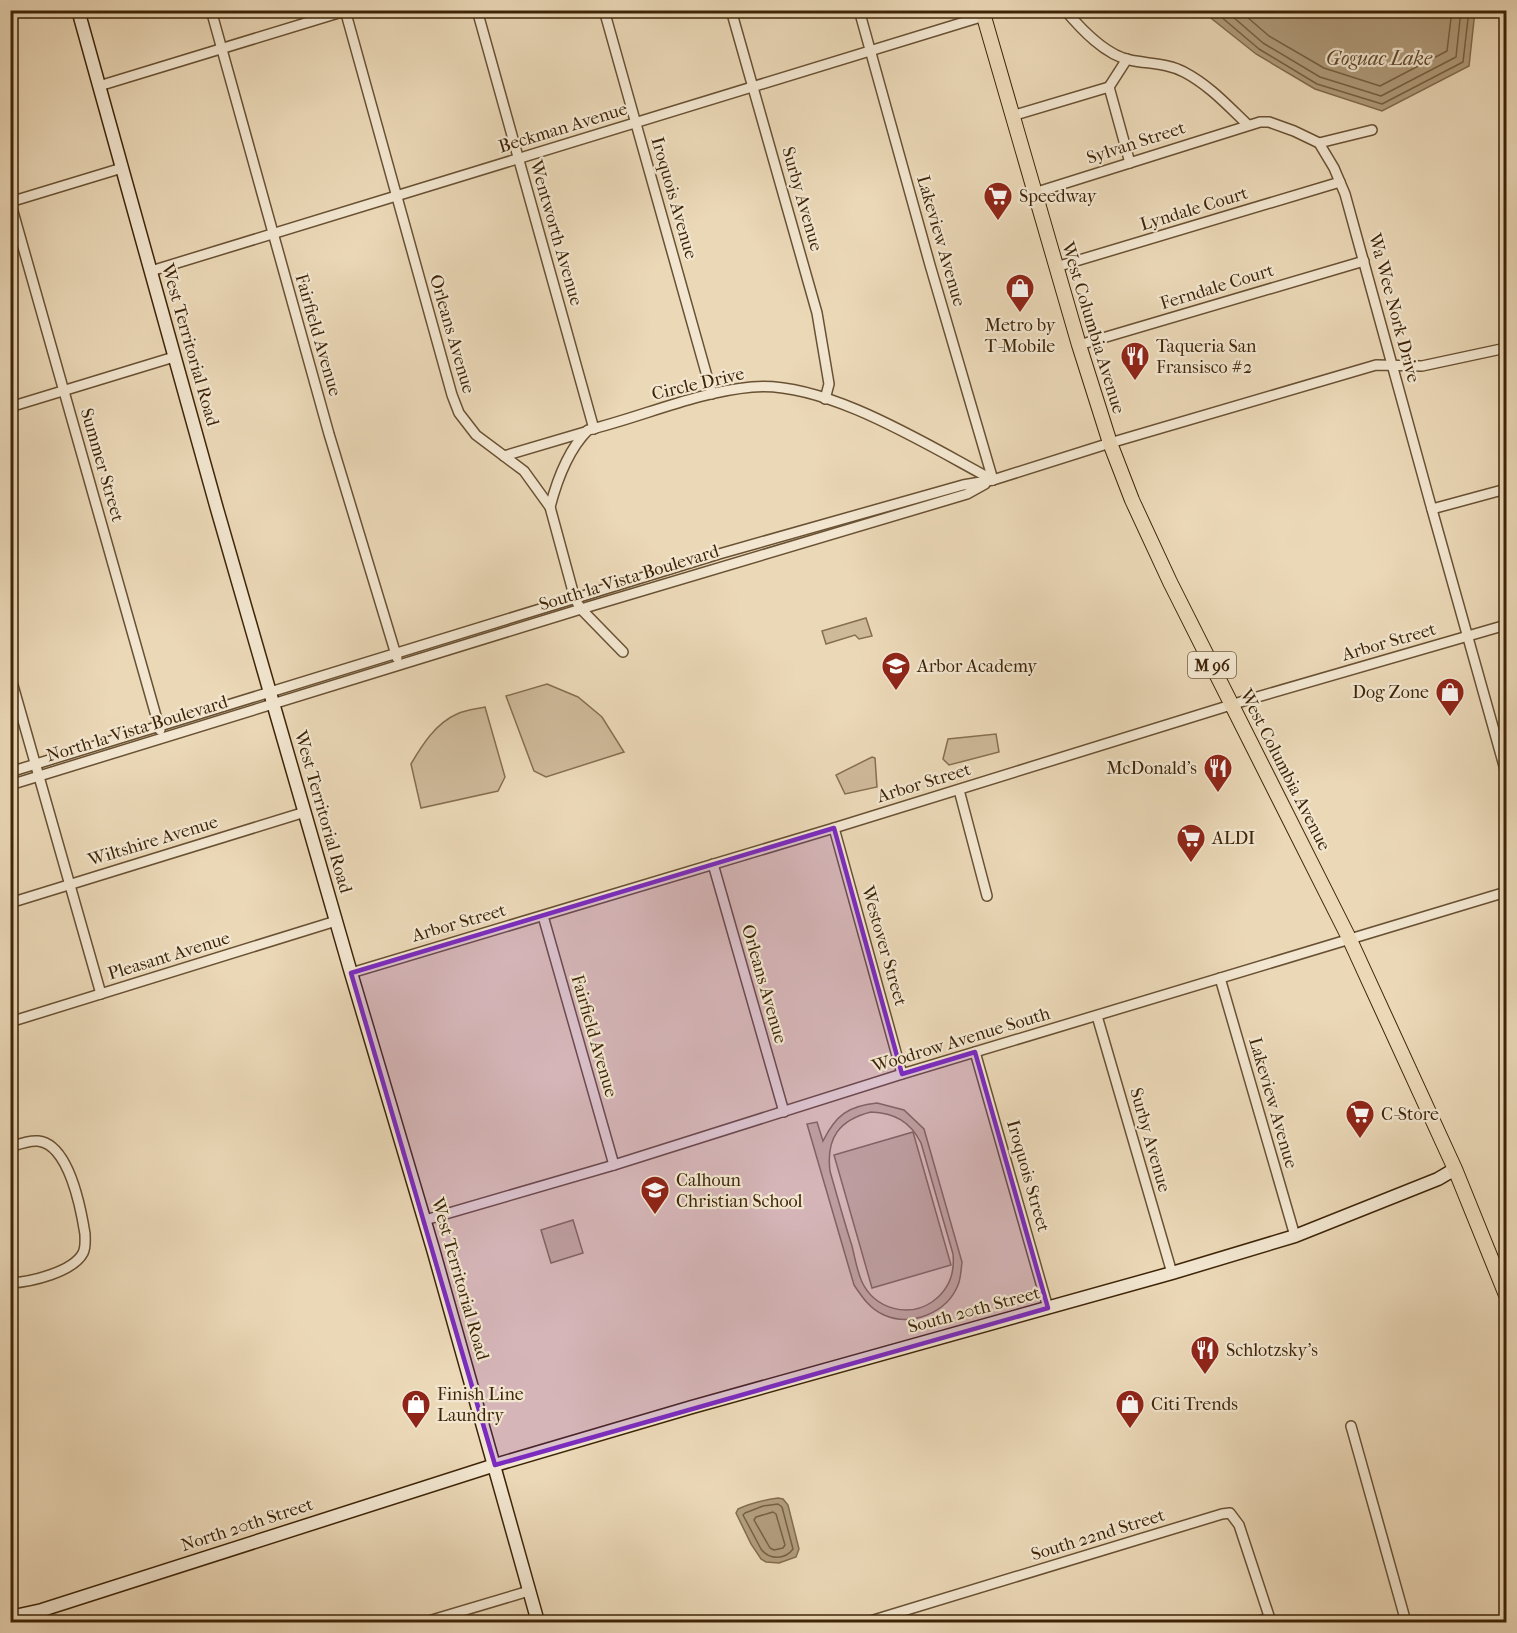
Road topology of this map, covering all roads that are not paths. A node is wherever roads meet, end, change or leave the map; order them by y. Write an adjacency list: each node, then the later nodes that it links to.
1 (78, 10): 13 (street, West Territorial Road)
2 (211, 10): 10 (street, Fairfield Avenue)
3 (477, 10): 21 (street, Wentworth Avenue)
4 (604, 10): 17 (street, Iroquois Avenue)
5 (731, 10): 15 (street, Surby Avenue)
6 (860, 10): 11 (street, Lakeview Avenue)
7 (1065, 10): 12 (street)
8 (345, 11): 10 (street); 26 (street, Orleans Avenue)
9 (983, 13): 11 (street, Beckman Avenue); 16 (main road, West Columbia Avenue / M 96)
10 (222, 48): 13 (street); 28 (street, Fairfield Avenue)
11 (871, 51): 15 (street, Beckman Avenue); 43 (street, Lakeview Avenue)
12 (1127, 59): 14 (street); 18 (street)
13 (99, 86): 23 (street, West Territorial Road)
14 (1109, 87): 16 (street); 22 (street)
15 (753, 88): 17 (street, Beckman Avenue); 38 (street, Surby Avenue)
16 (1012, 116): 25 (main road, West Columbia Avenue / M 96)
17 (636, 123): 21 (street, Beckman Avenue); 37 (street, Iroquois Avenue)
18 (1248, 125): 20 (street); 22 (street, Sylvan Street)
19 (1372, 130): 20 (street)
20 (1319, 143): 24 (street, Wa Wee Nork Drive)
21 (519, 158): 26 (street, Beckman Avenue); 40 (street, Wentworth Avenue)
22 (1130, 163): 25 (street, Sylvan Street)
23 (122, 168): 27 (street); 31 (street, West Territorial Road)
24 (1340, 182): 29 (street, Wa Wee Nork Drive); 30 (street, Lyndale Court)
25 (1034, 193): 30 (main road, West Columbia Avenue / M 96)
26 (395, 196): 28 (street, Beckman Avenue); 42 (street, Orleans Avenue)
27 (11, 201): 36 (street, Summer Street)
28 (273, 234): 31 (street, Beckman Avenue); 52 (street, Fairfield Avenue)
29 (1364, 261): 32 (street, Ferndale Court); 35 (street, Wa Wee Nork Drive)
30 (1056, 267): 32 (main road, West Columbia Avenue / M 96)
31 (151, 271): 34 (street, West Territorial Road)
32 (1079, 345): 41 (main road, West Columbia Avenue / M 96)
33 (1506, 348): 35 (street, South la Vista Boulevard)
34 (174, 357): 36 (street); 55 (street, West Territorial Road)
35 (1393, 366): 41 (street, South la Vista Boulevard); 46 (street, Wa Wee Nork Drive)
36 (64, 390): 39 (street); 57 (street, Summer Street)
37 (712, 394): 38 (street, Circle Drive); 40 (street, Circle Drive)
38 (825, 399): 43 (street, Circle Drive)
39 (10, 407)
40 (591, 430): 42 (street, Circle Drive); 45 (street)
41 (1110, 443): 43 (street, South la Vista Boulevard); 56 (main road, West Columbia Avenue / M 96)
42 (504, 456): 45 (street, Orleans Avenue)
43 (993, 480): 47 (street, South la Vista Boulevard); 48 (street, South la Vista Boulevard)
44 (1506, 489): 46 (street)
45 (550, 507): 47 (street, Orleans Avenue)
46 (1432, 509): 50 (street, Wa Wee Nork Drive)
47 (575, 599): 48 (street, Orleans Avenue); 52 (street, South la Vista Boulevard)
48 (581, 609): 51 (street, Orleans Avenue); 53 (street, South la Vista Boulevard)
49 (1506, 625): 50 (street, Arbor Street)
50 (1467, 636): 56 (street, Arbor Street); 61 (street, Wa Wee Nork Drive)
51 (623, 652)
52 (395, 654): 53 (street, Fairfield Avenue); 55 (street, South la Vista Boulevard)
53 (400, 666): 55 (street, South la Vista Boulevard)
54 (10, 675): 59 (street)
55 (272, 699): 57 (street, North la Vista Boulevard); 58 (street, North la Vista Boulevard); 65 (street, West Territorial Road)
56 (1233, 705): 64 (street, Arbor Street); 74 (main road, West Columbia Avenue / M 96)
57 (159, 726): 58 (street, Summer Street); 59 (street, North la Vista Boulevard)
58 (162, 738): 62 (street, North la Vista Boulevard)
59 (36, 765): 60 (street, North la Vista Boulevard); 62 (street)
60 (10, 772)
61 (1506, 773)
62 (40, 776): 63 (street, North la Vista Boulevard); 68 (street)
63 (10, 785)
64 (959, 790): 66 (street, Arbor Street); 70 (street)
65 (305, 812): 68 (street, Wiltshire Avenue); 73 (street, West Territorial Road)
66 (834, 828): 67 (street, Arbor Street); 81 (street, Westover Street)
67 (712, 864): 72 (street, Arbor Street); 82 (street, Orleans Avenue)
68 (70, 884): 71 (street, Wiltshire Avenue); 77 (street)
69 (1506, 892): 74 (street, Woodrow Avenue South)
70 (987, 896)
71 (10, 903)
72 (543, 916): 75 (street, Arbor Street); 84 (street, Fairfield Avenue)
73 (336, 921): 75 (street, West Territorial Road); 77 (street, Pleasant Avenue)
74 (1350, 940): 76 (street, Woodrow Avenue South); 85 (main road, West Columbia Avenue / M 96)
75 (351, 973): 86 (street, West Territorial Road)
76 (1220, 978): 78 (street, Woodrow Avenue South); 87 (street, Lakeview Avenue)
77 (101, 994): 79 (street, Pleasant Avenue)
78 (1097, 1016): 80 (street, Woodrow Avenue South); 88 (street, Surby Avenue)
79 (10, 1022)
80 (975, 1052): 81 (street, Woodrow Avenue South); 91 (street, Iroquois Street)
81 (902, 1074): 82 (street, Woodrow Avenue South)
82 (784, 1113): 84 (street, Woodrow Avenue South)
83 (10, 1147): 89 (street)
84 (614, 1165): 86 (street, Woodrow Avenue South)
85 (1455, 1169): 87 (street, South 20th Street); 90 (main road, West Columbia Avenue / M 96)
86 (424, 1220): 93 (street, West Territorial Road)
87 (1295, 1236): 88 (street, South 20th Street)
88 (1172, 1273): 91 (street, South 20th Street)
89 (10, 1283)
90 (1506, 1295)
91 (1048, 1308): 93 (street, South 20th Street)
92 (1351, 1426): 101 (street)
93 (495, 1465): 94 (street, West Territorial Road); 95 (street, North 20th Street)
94 (529, 1591): 97 (street); 98 (street, West Territorial Road)
95 (10, 1617)
96 (1270, 1620): 99 (street, South 22nd Street); 100 (street)
97 (425, 1623)
98 (538, 1623)
99 (867, 1623)
100 (1255, 1623)
101 (1406, 1623)

